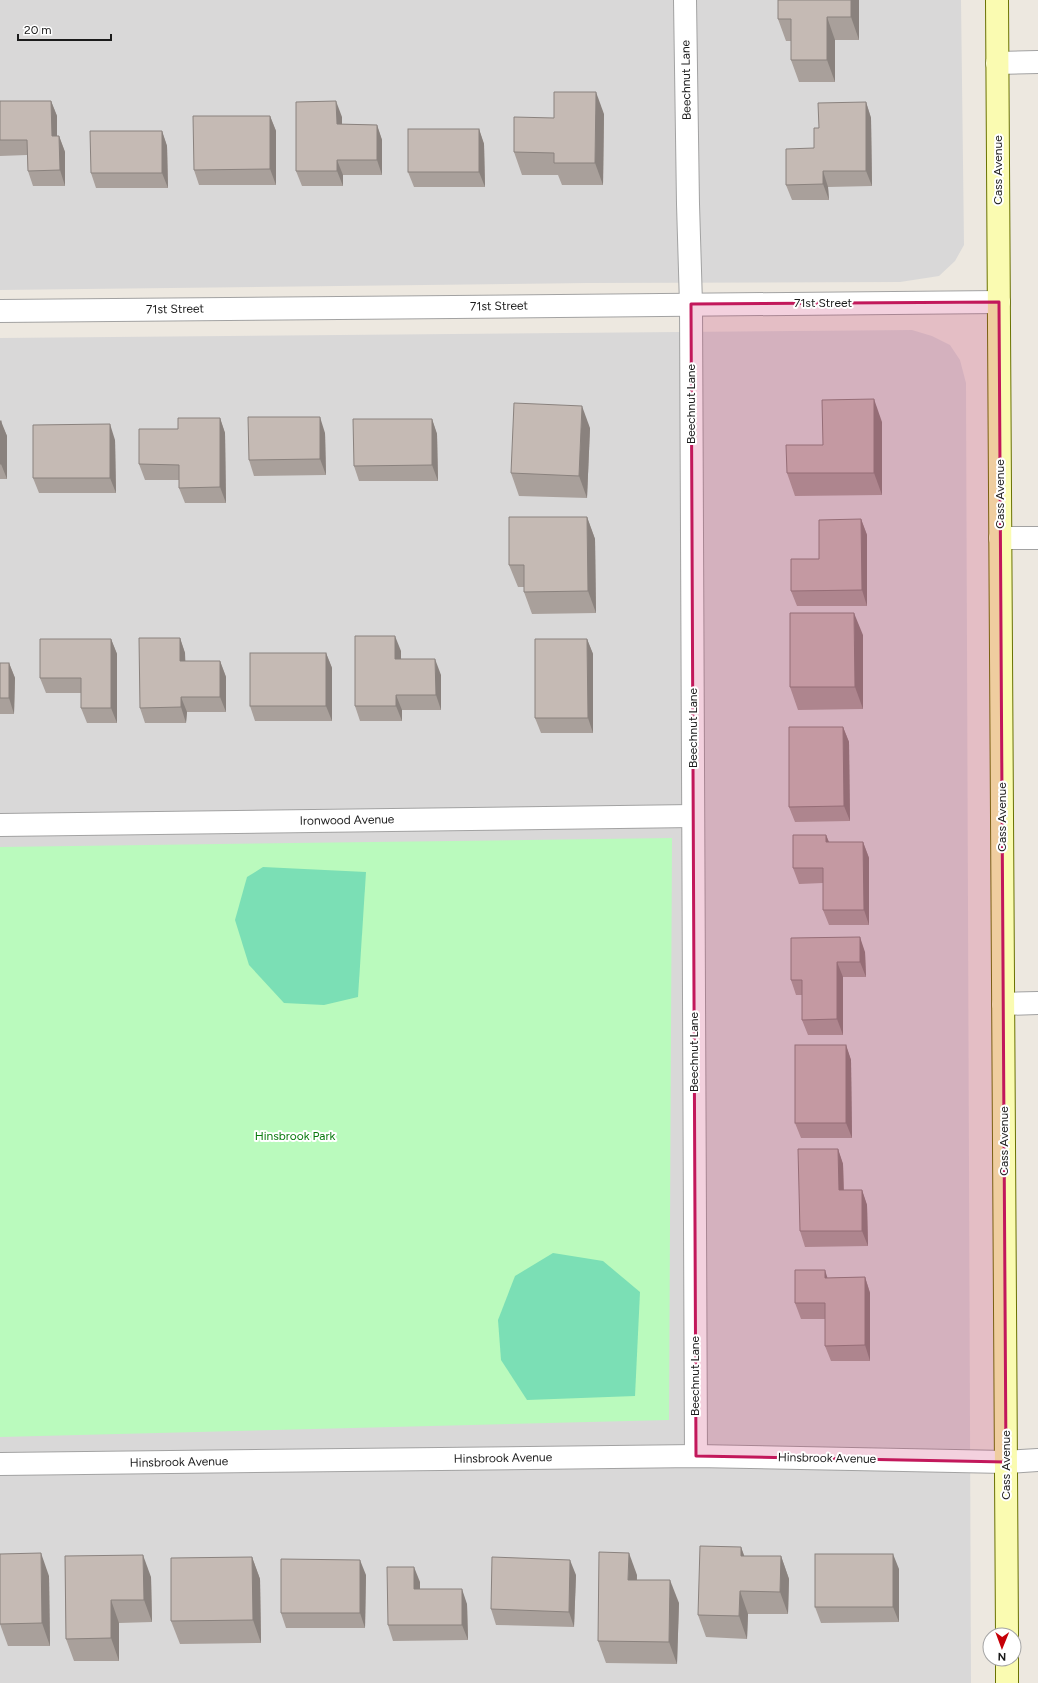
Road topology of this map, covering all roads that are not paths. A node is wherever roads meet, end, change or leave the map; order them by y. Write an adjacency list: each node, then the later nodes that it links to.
1 (685, 0): 6 (street, Beechnut Lane)
2 (996, 0): 4 (main road, Cass Avenue)
3 (1038, 62): 4 (street)
4 (997, 63): 5 (main road, Cass Avenue)
5 (998, 302): 6 (street, 71st Street); 8 (main road, Cass Avenue)
6 (691, 304): 7 (street, 71st Street); 10 (street, Beechnut Lane)
7 (0, 311)
8 (1000, 538): 9 (street); 12 (main road, Cass Avenue)
9 (1038, 538)
10 (693, 816): 11 (street, Ironwood Avenue); 14 (street, Beechnut Lane)
11 (0, 825)
12 (1003, 1004): 13 (street); 16 (main road, Cass Avenue)
13 (1038, 1004)
14 (696, 1456): 16 (street, Hinsbrook Avenue); 17 (street, Hinsbrook Avenue)
15 (1038, 1460): 16 (street, Hinsbrook Avenue)
16 (1006, 1462): 18 (main road, Cass Avenue)
17 (0, 1464)
18 (1007, 1627)
19 (1007, 1667): 20 (main road)
20 (1007, 1683)

